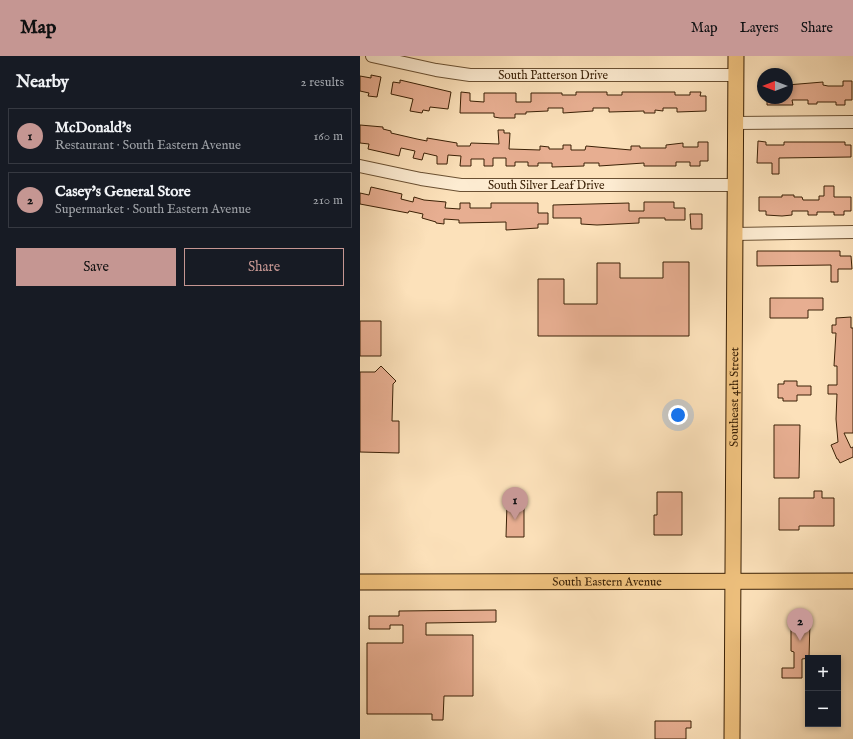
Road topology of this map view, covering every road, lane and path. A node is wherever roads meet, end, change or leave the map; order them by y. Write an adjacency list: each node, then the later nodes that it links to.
1 (372, 56): 3 (street, South Patterson Drive)
2 (736, 56): 3 (main road, Southeast 4th Street)
3 (736, 75): 5 (main road, Southeast 4th Street)
4 (853, 122): 5 (street)
5 (735, 123): 7 (main road, Southeast 4th Street)
6 (360, 166): 7 (street, South Silver Leaf Drive)
7 (735, 184): 9 (main road, Southeast 4th Street)
8 (853, 232): 9 (street)
9 (734, 234): 10 (main road, Southeast 4th Street)
10 (732, 581): 11 (main road, South Eastern Avenue); 12 (main road, South Eastern Avenue); 13 (main road, Southeast 4th Street)
11 (853, 581)
12 (360, 582)
13 (732, 739)

